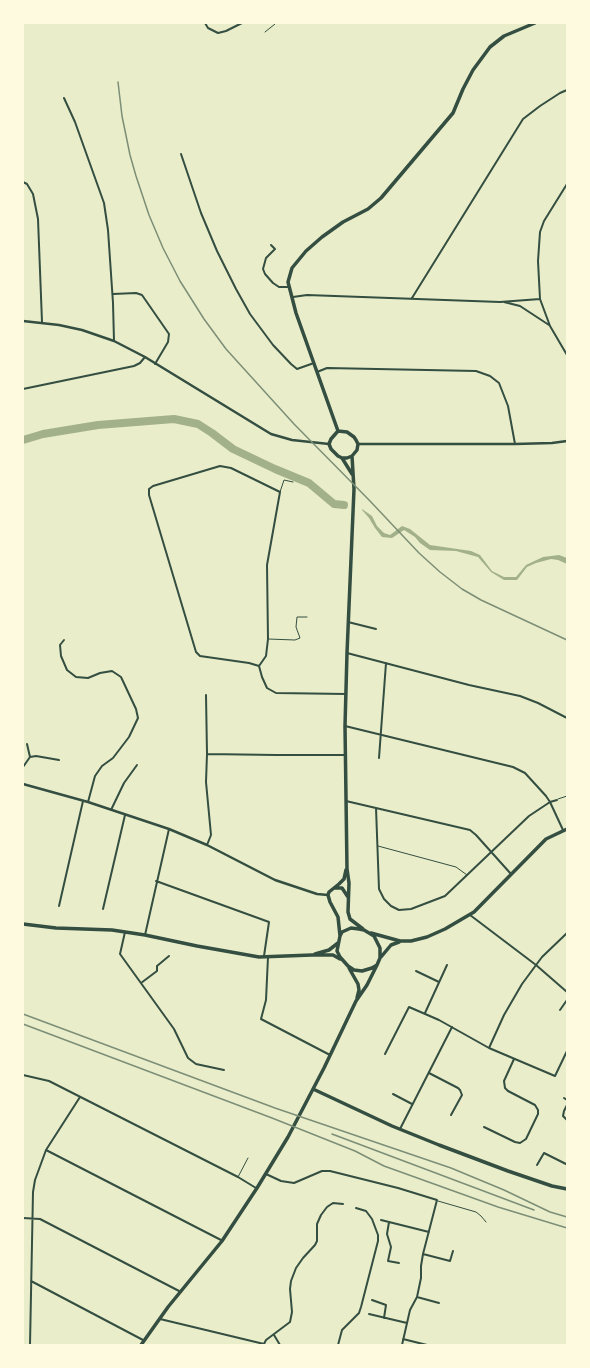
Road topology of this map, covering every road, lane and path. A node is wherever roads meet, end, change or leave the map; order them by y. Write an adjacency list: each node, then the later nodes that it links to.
1 (205, 23): 2 (street)
2 (242, 23)
3 (274, 23): 5 (lane)
4 (535, 23): 12 (main road)
5 (265, 32)
6 (567, 90): 15 (street)
7 (64, 98): 13 (street)
8 (181, 154): 25 (street)
9 (23, 182): 19 (street)
10 (567, 184): 16 (street)
11 (271, 245): 12 (street)
12 (289, 287): 14 (main road)
13 (112, 294): 21 (street); 24 (street)
14 (291, 297): 15 (street); 25 (main road)
15 (412, 298): 17 (street)
16 (540, 299): 17 (street); 20 (street)
17 (500, 302): 20 (street)
18 (23, 321): 19 (street)
19 (42, 322): 21 (street)
20 (550, 326): 22 (street)
21 (114, 341): 23 (street)
22 (567, 355)
23 (145, 357): 24 (street); 27 (street)
24 (155, 364): 30 (street)
25 (314, 364): 26 (main road)
26 (317, 372): 28 (main road); 32 (street)
27 (23, 389)
28 (338, 431): 30 (main road); 31 (main road)
29 (567, 441): 32 (street)
30 (329, 444): 34 (main road)
31 (358, 444): 32 (street); 33 (main road)
32 (515, 444)
33 (352, 456): 34 (main road); 35 (main road)
34 (342, 458): 35 (main road)
35 (353, 475): 39 (main road)
36 (293, 482): 37 (lane)
37 (280, 492): 41 (street); 45 (street)
38 (307, 617): 41 (lane)
39 (348, 622): 40 (street); 43 (main road)
40 (376, 629)
41 (268, 639): 45 (street)
42 (64, 640): 64 (street)
43 (347, 653): 44 (street); 46 (main road)
44 (386, 663): 48 (street); 50 (street)
45 (259, 666): 46 (street)
46 (346, 694): 49 (main road)
47 (206, 695): 52 (street)
48 (567, 718)
49 (345, 726): 50 (street); 53 (main road)
50 (380, 735): 55 (street); 65 (street)
51 (27, 744): 54 (street)
52 (207, 754): 53 (street); 71 (street)
53 (345, 755): 63 (main road)
54 (30, 757): 56 (street); 58 (street)
55 (379, 758)
56 (59, 760)
57 (137, 764): 67 (street)
58 (23, 766)
59 (23, 784): 62 (street)
60 (567, 796): 61 (lane)
61 (558, 800): 65 (street)
62 (83, 801): 64 (street); 81 (street)
63 (346, 801): 66 (street); 74 (main road)
64 (88, 802): 67 (street)
65 (550, 802): 70 (street); 73 (street)
66 (376, 808): 72 (street); 73 (street)
67 (111, 810): 68 (street)
68 (126, 814): 69 (street); 82 (street)
69 (169, 829): 71 (street); 77 (street)
70 (565, 829): 75 (main road)
71 (207, 845): 79 (street)
72 (377, 846): 76 (lane); 76 (street)
73 (490, 851): 75 (street); 76 (street)
74 (347, 869): 78 (main road); 80 (main road)
75 (511, 874): 83 (main road)
76 (467, 876)
77 (156, 881): 89 (street); 95 (street)
78 (334, 888): 79 (main road); 80 (main road)
79 (328, 895): 90 (main road)
80 (348, 898): 85 (main road)
81 (59, 906)
82 (103, 909)
83 (470, 915): 91 (main road); 100 (street)
84 (23, 924): 86 (main road)
85 (364, 930): 87 (main road); 90 (main road)
86 (125, 932): 89 (main road); 104 (street)
87 (371, 933): 91 (main road); 96 (main road)
88 (567, 933): 100 (street)
89 (145, 934): 95 (main road)
90 (340, 936): 92 (main road)
91 (400, 941): 96 (main road)
92 (338, 942): 93 (main road); 97 (main road)
93 (312, 955): 95 (main road); 97 (main road)
94 (169, 956): 104 (street)
95 (266, 957): 114 (street)
96 (380, 958): 98 (main road)
97 (343, 961): 101 (main road)
98 (377, 965): 101 (main road); 107 (main road)
99 (447, 965): 103 (street)
100 (536, 965): 105 (street); 111 (street)
101 (348, 966): 107 (main road)
102 (416, 971): 103 (street)
103 (439, 982): 109 (street)
104 (141, 983): 116 (street)
105 (567, 992)
106 (567, 1000): 108 (street)
107 (356, 1001): 114 (main road)
108 (560, 1010)
109 (425, 1013): 110 (street); 113 (street)
110 (452, 1027): 111 (street); 117 (street)
111 (489, 1048): 115 (street)
112 (567, 1051): 115 (street)
113 (385, 1054)
114 (330, 1055): 119 (main road)
115 (514, 1059): 126 (street)
116 (224, 1070)
117 (429, 1073): 122 (street); 124 (street)
118 (23, 1075): 121 (street)
119 (313, 1089): 127 (main road); 132 (main road)
120 (393, 1094): 122 (street)
121 (80, 1097): 128 (street); 133 (street)
122 (412, 1104): 127 (street)
123 (567, 1105): 125 (street)
124 (451, 1115)
125 (567, 1120)
126 (484, 1128)
127 (400, 1129): 135 (main road)
128 (46, 1150): 140 (street); 145 (street)
129 (248, 1158): 133 (lane)
130 (567, 1163): 131 (street)
131 (537, 1165)
132 (266, 1174): 134 (main road); 136 (street)
133 (238, 1177): 134 (street)
134 (257, 1188): 145 (main road)
135 (567, 1188)
136 (437, 1200): 143 (lane); 144 (street)
137 (343, 1204): 158 (street)
138 (356, 1208): 165 (street)
139 (23, 1218): 140 (street)
140 (33, 1218): 149 (street); 150 (street)
141 (381, 1220): 142 (street)
142 (389, 1222): 144 (street); 148 (street)
143 (486, 1222)
144 (429, 1232): 147 (street)
145 (222, 1240): 150 (main road)
146 (453, 1251): 147 (street)
147 (423, 1254): 151 (street)
148 (399, 1263)
149 (31, 1281): 160 (street); 162 (street)
150 (181, 1292): 156 (main road)
151 (417, 1297): 153 (street); 157 (street)
152 (372, 1300): 155 (street)
153 (439, 1303)
154 (369, 1314): 155 (street)
155 (384, 1318): 157 (street)
156 (160, 1319): 160 (main road); 161 (street)
157 (407, 1323): 159 (street)
158 (274, 1335): 161 (street); 164 (street)
159 (403, 1338): 166 (street); 167 (street)
160 (144, 1341): 163 (main road)
161 (264, 1344)
162 (30, 1345)
163 (142, 1345)
164 (280, 1345)
165 (338, 1345)
166 (402, 1345)
167 (427, 1345)

